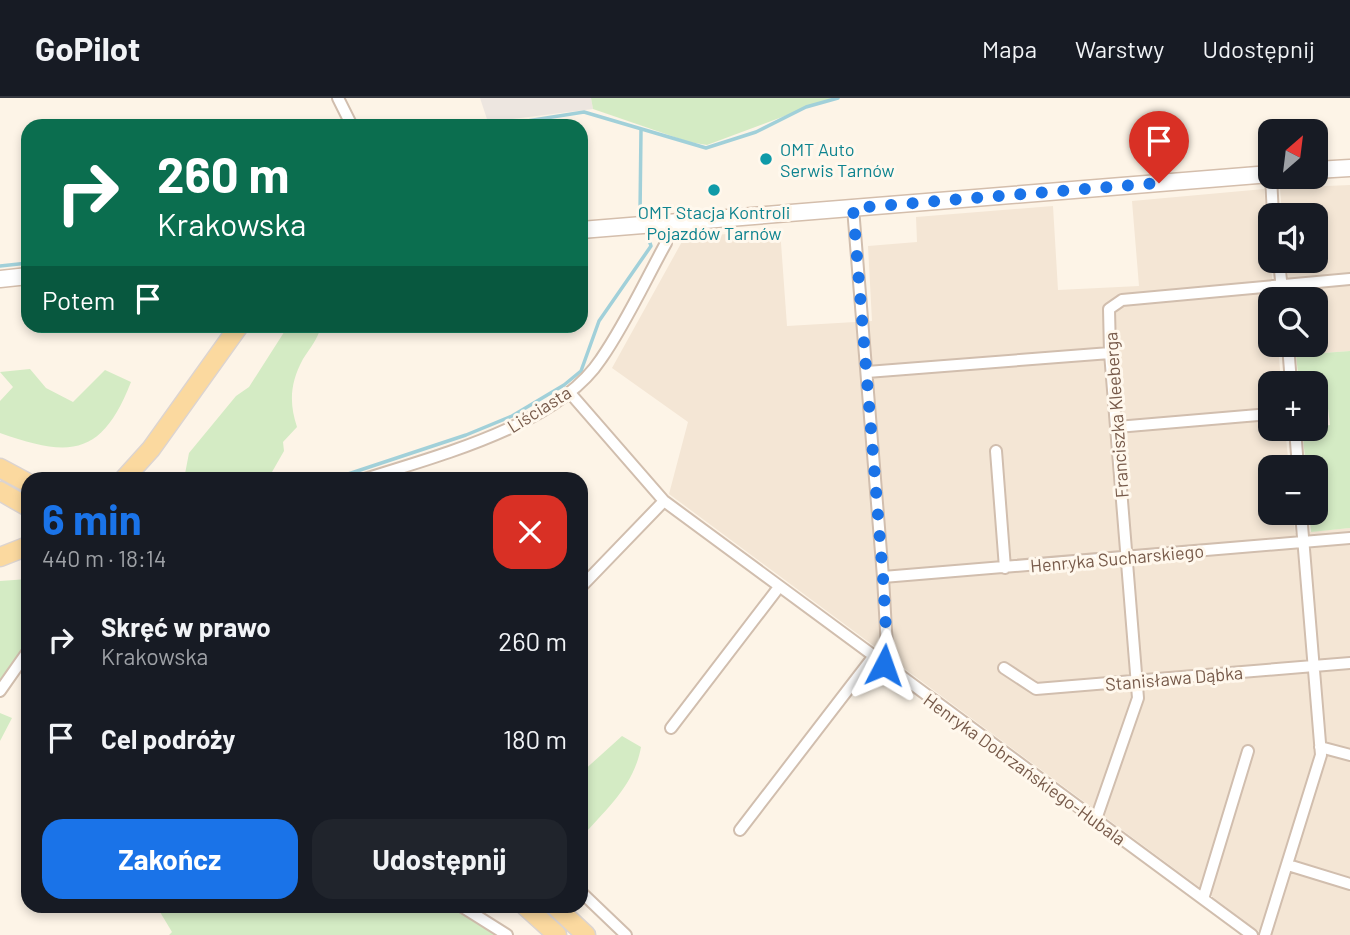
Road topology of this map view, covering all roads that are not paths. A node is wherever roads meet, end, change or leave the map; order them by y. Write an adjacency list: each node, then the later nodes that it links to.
1 (338, 98): 2 (street)
2 (348, 119)
3 (1350, 168): 4 (main road)
4 (1328, 169)
5 (1258, 176): 6 (main road)
6 (853, 208): 7 (main road); 16 (street)
7 (668, 223): 8 (main road); 17 (street, Liściasta)
8 (588, 229)
9 (1280, 273): 13 (street)
10 (21, 277): 11 (main road)
11 (0, 279)
12 (1350, 279): 13 (street, Franciszka Kleeberga)
13 (1282, 285): 15 (street, Franciszka Kleeberga)
14 (234, 333): 22 (main road)
15 (1110, 353): 16 (street); 19 (street, Franciszka Kleeberga)
16 (867, 372): 33 (street)
17 (570, 393): 23 (street, Liściasta); 26 (street, Henryka Dobrzańskiego-Hubala)
18 (1258, 415): 19 (street)
19 (1117, 427): 31 (street, Franciszka Kleeberga)
20 (996, 451): 32 (street)
21 (0, 468): 24 (main road)
22 (130, 472)
23 (386, 472)
24 (21, 479)
25 (0, 491): 27 (main road)
26 (664, 501): 34 (street); 35 (street, Henryka Dobrzańskiego-Hubala)
27 (21, 503)
28 (1302, 525): 30 (street)
29 (1350, 538): 30 (street, Henryka Sucharskiego)
30 (1303, 542): 31 (street, Henryka Sucharskiego); 40 (street)
31 (1127, 556): 32 (street, Henryka Sucharskiego); 42 (street, Franciszka Kleeberga)
32 (1005, 568): 33 (street, Henryka Sucharskiego)
33 (883, 577): 39 (street)
34 (588, 581)
35 (779, 587): 36 (street, Henryka Dobrzańskiego-Hubala); 44 (street)
36 (873, 657): 39 (street, Henryka Dobrzańskiego-Hubala); 49 (street)
37 (21, 661): 43 (street)
38 (1350, 663): 40 (street, Stanisława Dąbka)
39 (884, 665): 48 (street, Henryka Dobrzańskiego-Hubala)
40 (1315, 666): 42 (street, Stanisława Dąbka); 45 (street)
41 (1004, 668): 42 (street, Stanisława Dąbka)
42 (1139, 682): 48 (street, Franciszka Kleeberga)
43 (0, 691)
44 (671, 728)
45 (1320, 747): 47 (street); 50 (street)
46 (1248, 751): 53 (street)
47 (1350, 755)
48 (1095, 822): 53 (street, Henryka Dobrzańskiego-Hubala)
49 (740, 830)
50 (1288, 865): 51 (street); 62 (street)
51 (1350, 884)
52 (588, 899): 60 (street)
53 (1203, 899): 61 (street, Henryka Dobrzańskiego-Hubala)
54 (472, 913): 57 (street)
55 (533, 913): 58 (main road)
56 (562, 913): 59 (main road)
57 (507, 935)
58 (557, 935)
59 (586, 935)
60 (626, 935)
61 (1252, 935)
62 (1265, 935)

